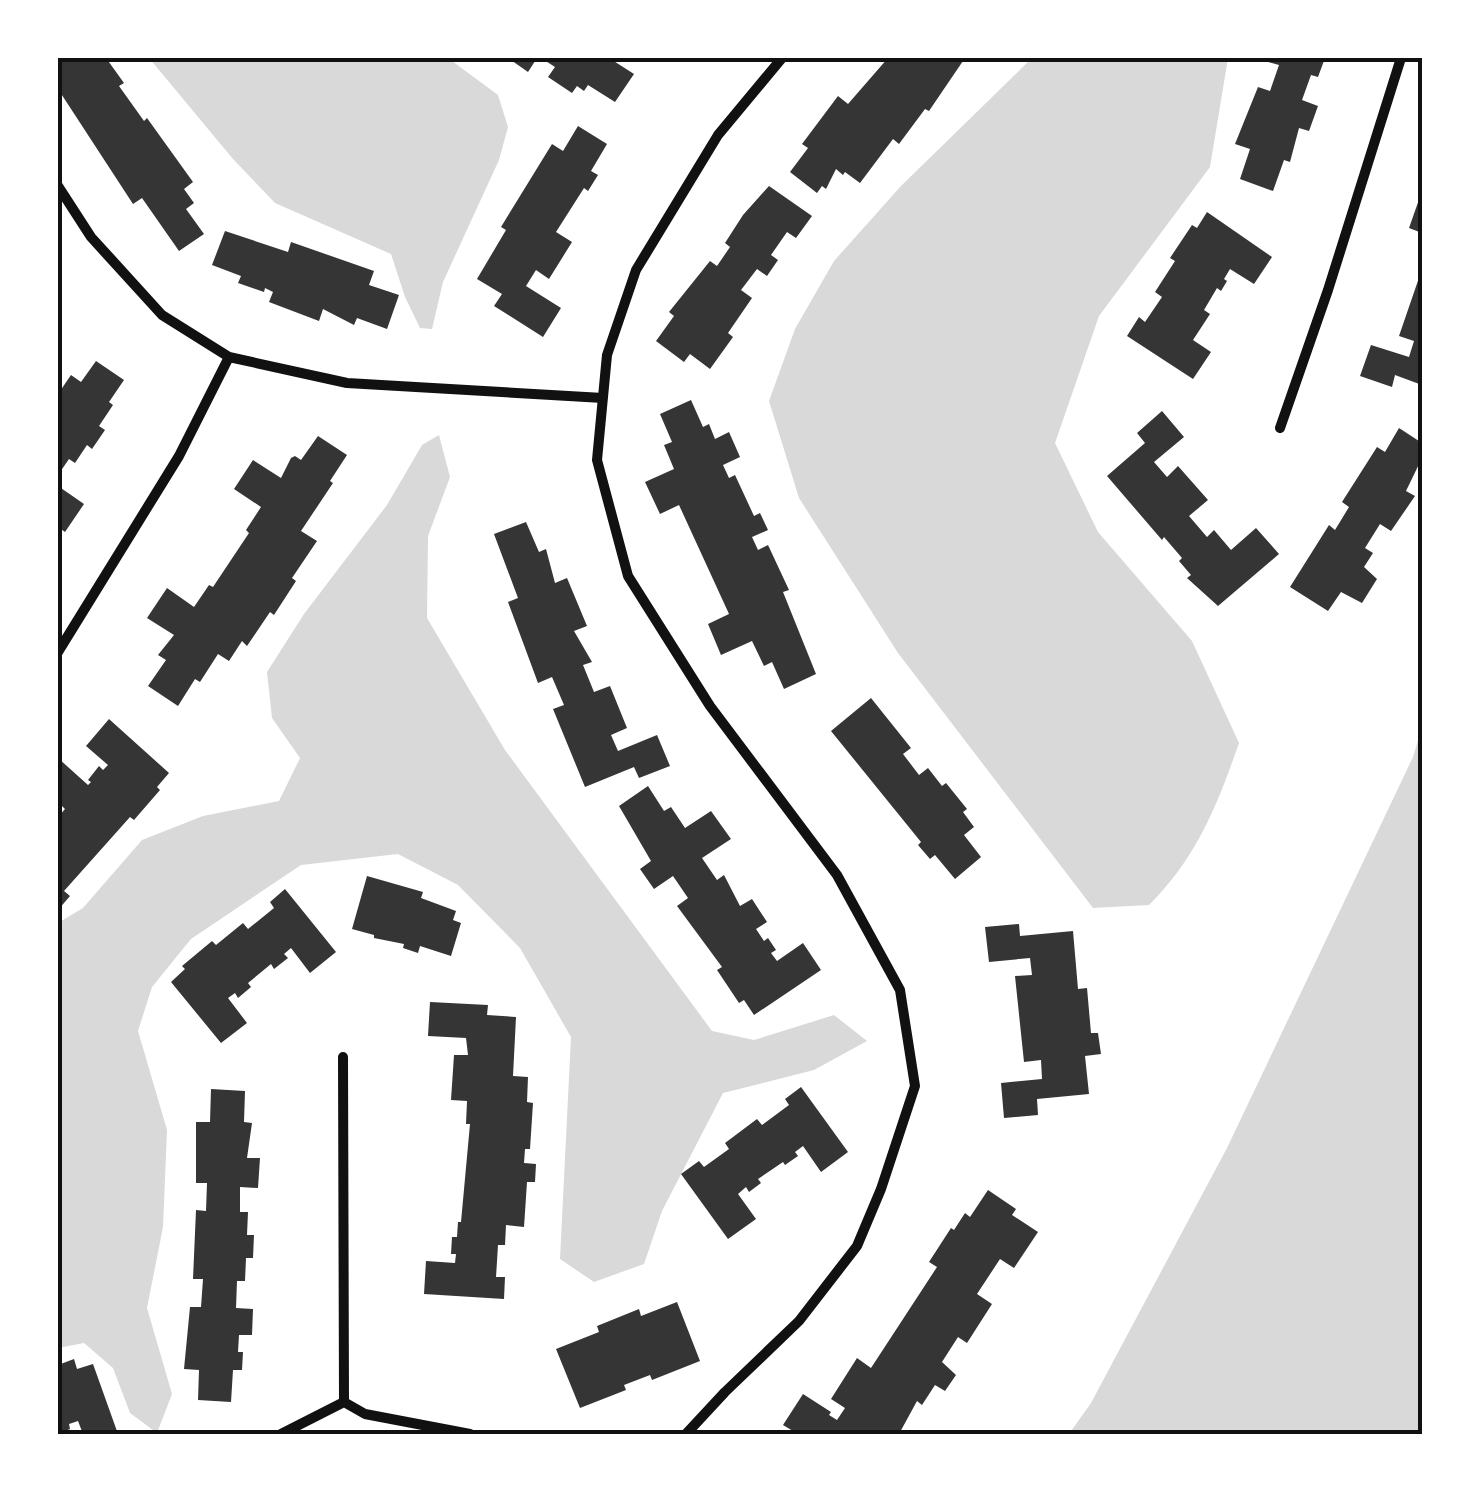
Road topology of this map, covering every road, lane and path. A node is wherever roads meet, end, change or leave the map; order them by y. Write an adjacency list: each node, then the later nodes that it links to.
1 (1401, 58): 6 (street)
2 (776, 60): 5 (street)
3 (58, 186): 4 (street)
4 (230, 357): 5 (street); 7 (street)
5 (603, 398): 12 (street)
6 (1280, 428)
7 (58, 652)
8 (343, 1057): 9 (street)
9 (344, 1402): 10 (street); 11 (street)
10 (282, 1434)
11 (470, 1434)
12 (686, 1434)

